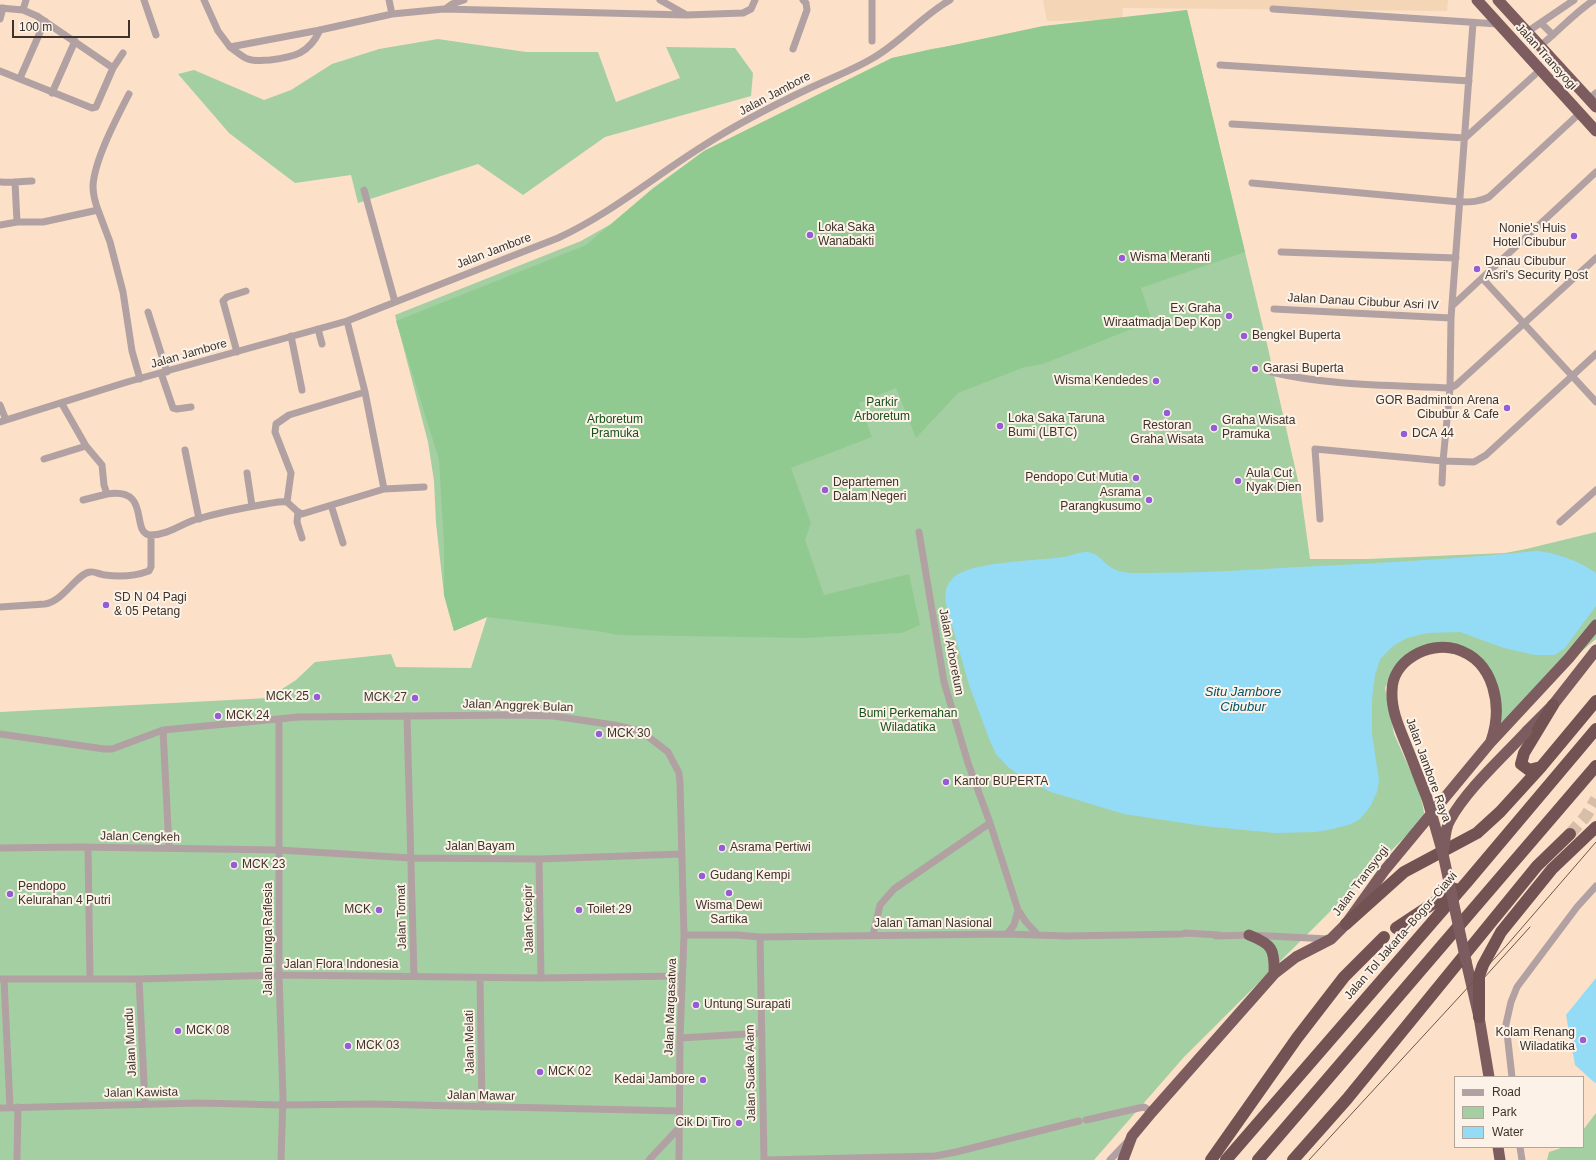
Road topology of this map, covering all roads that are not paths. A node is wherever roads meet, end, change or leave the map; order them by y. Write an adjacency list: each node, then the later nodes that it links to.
1 (26, 0): 20 (street)
2 (144, 0): 30 (street)
3 (390, 0): 21 (street)
4 (464, 0): 18 (street)
5 (660, 0): 22 (street)
6 (755, 0): 22 (street)
7 (804, 0): 36 (street)
8 (872, 0): 33 (street)
9 (950, 0): 66 (street, Jalan Jambore)
10 (1477, 0): 27 (highway, Jalan Transyogi)
11 (1498, 0): 29 (highway, Jalan Transyogi)
12 (1574, 0): 26 (street)
13 (1577, 0): 17 (street)
14 (1594, 0): 17 (street)
15 (206, 1): 35 (street)
16 (2, 8): 20 (street); 23 (street)
17 (1581, 8): 31 (street)
18 (444, 9): 21 (street); 22 (street)
19 (1274, 9): 25 (street)
20 (23, 10): 24 (street)
21 (392, 14): 28 (street)
22 (686, 15)
23 (0, 19)
24 (45, 21): 32 (street); 42 (street)
25 (1473, 23): 27 (street); 43 (street)
26 (1541, 23): 29 (street); 31 (street)
27 (1498, 24): 41 (highway, Jalan Transyogi)
28 (320, 30): 35 (street); 35 (street)
29 (1527, 32): 34 (highway, Jalan Transyogi)
30 (156, 35)
31 (1553, 35): 34 (street)
32 (75, 41): 39 (street); 44 (street)
33 (872, 41)
34 (1540, 46): 46 (highway, Jalan Transyogi)
35 (230, 47)
36 (793, 49)
37 (123, 53): 39 (street)
38 (1220, 65): 43 (street)
39 (114, 68): 44 (street)
40 (0, 70): 42 (street)
41 (1540, 70): 47 (highway, Jalan Transyogi); 50 (street)
42 (20, 78): 44 (street)
43 (1469, 81): 50 (street)
44 (52, 93)
45 (129, 94): 58 (street)
46 (1594, 100)
47 (1580, 113): 49 (highway, Jalan Transyogi); 57 (street)
48 (1232, 124): 50 (street)
49 (1596, 131)
50 (1465, 138): 57 (street)
51 (1596, 172): 64 (street)
52 (32, 181): 54 (street)
53 (1, 182): 54 (street)
54 (15, 182): 59 (street)
55 (1252, 183): 57 (street)
56 (364, 190): 66 (street)
57 (1460, 202): 62 (street)
58 (98, 210): 59 (street); 81 (street)
59 (17, 222): 60 (street)
60 (0, 225)
61 (1281, 252): 62 (street)
62 (1456, 258): 67 (street)
63 (1596, 258): 72 (street)
64 (1482, 278): 67 (street); 72 (street)
65 (246, 291): 76 (street)
66 (395, 302): 71 (street, Jalan Jambore)
67 (1452, 306): 70 (street)
68 (1274, 308): 70 (street, Jalan Danau Cibubur Asri IV)
69 (148, 312): 78 (street)
70 (1451, 318): 82 (street)
71 (347, 321): 73 (street, Jalan Jambore); 84 (street)
72 (1524, 323): 80 (street); 82 (street)
73 (318, 329): 74 (street, Jalan Jambore); 75 (street)
74 (291, 336): 76 (street, Jalan Jambore); 83 (street)
75 (322, 344)
76 (237, 352): 78 (street, Jalan Jambore)
77 (1596, 354): 80 (street)
78 (164, 372): 81 (street, Jalan Jambore); 88 (street)
79 (1271, 372): 82 (street)
80 (1572, 376): 85 (street); 93 (street)
81 (140, 379): 86 (street, Jalan Jambore)
82 (1450, 388): 93 (street)
83 (302, 390)
84 (365, 392): 97 (street); 101 (street)
85 (1596, 402)
86 (62, 404): 89 (street, Jalan Jambore); 90 (street)
87 (0, 405): 89 (street)
88 (191, 406)
89 (3, 421)
90 (86, 446): 92 (street); 99 (street)
91 (185, 450): 105 (street)
92 (44, 459)
93 (1443, 462): 95 (street); 106 (street)
94 (247, 472): 103 (street)
95 (1442, 483)
96 (424, 487): 97 (street)
97 (384, 490): 102 (street)
98 (1596, 490): 107 (street)
99 (107, 494): 100 (street); 109 (street)
100 (83, 500)
101 (287, 502): 103 (street); 104 (street)
102 (331, 505): 104 (street); 111 (street)
103 (252, 506): 105 (street)
104 (298, 512): 110 (street)
105 (198, 519): 109 (street)
106 (1320, 519)
107 (1560, 522)
108 (919, 532): 125 (street, Jalan Arboretum)
109 (151, 535): 112 (street)
110 (302, 538)
111 (343, 543)
112 (0, 607)
113 (1596, 625): 122 (highway, Jalan Transyogi)
114 (1596, 650): 116 (highway)
115 (1596, 701): 124 (highway)
116 (1553, 705): 124 (highway); 133 (highway, bridge)
117 (407, 716): 118 (street, Jalan Anggrek Bulan); 132 (street, Jalan Anggrek Bulan); 134 (street, Jalan Tomat)
118 (279, 719): 120 (street, Jalan Anggrek Bulan); 131 (street, Jalan Bunga Raflesia)
119 (1596, 729): 136 (highway, Jalan Tol Jakarta–Bogor–Ciawi)
120 (163, 730): 121 (street, Jalan Anggrek Bulan); 130 (street)
121 (0, 734)
122 (1490, 743): 133 (highway, Jalan Jambore Raya, bridge); 139 (highway, Jalan Transyogi)
123 (1596, 766): 184 (highway)
124 (1541, 767): 139 (highway)
125 (990, 824): 138 (street, Jalan Arboretum); 143 (street)
126 (1596, 827): 158 (highway)
127 (1570, 834): 185 (highway)
128 (88, 847): 129 (street, Jalan Cengkeh); 130 (street, Jalan Cengkeh); 156 (street)
129 (0, 848)
130 (168, 848): 131 (street, Jalan Cengkeh)
131 (279, 850): 134 (street, Jalan Bayam); 150 (street, Jalan Bunga Raflesia)
132 (682, 854): 135 (street, Jalan Bayam); 142 (street, Jalan Margasatwa)
133 (1443, 854): 158 (highway, Jalan Jambore Raya, bridge)
134 (411, 858): 135 (street, Jalan Bayam); 151 (street, Jalan Tomat)
135 (539, 859): 154 (street, Jalan Kecipir)
136 (1467, 882): 140 (highway); 183 (highway, Jalan Tol Jakarta–Bogor–Ciawi)
137 (1596, 886): 162 (street)
138 (1018, 910): 141 (street); 144 (street, Jalan Arboretum)
139 (1346, 924): 148 (highway, Jalan Transyogi)
140 (1396, 928)
141 (1008, 934): 143 (street, Jalan Taman Nasional); 144 (street, Jalan Taman Nasional)
142 (684, 935): 146 (street, Jalan Taman Nasional); 152 (street, Jalan Margasatwa)
143 (873, 935): 146 (street, Jalan Taman Nasional)
144 (1038, 935): 145 (street, Jalan Taman Nasional)
145 (1249, 935): 148 (street, Jalan Taman Nasional); 149 (highway)
146 (760, 937): 159 (street, Jalan Suaka Alam)
147 (1384, 937): 182 (highway)
148 (1331, 939): 149 (highway, Jalan Transyogi)
149 (1274, 974): 170 (highway, Jalan Transyogi)
150 (279, 975): 151 (street, Jalan Flora Indonesia); 157 (street, Jalan Flora Indonesia); 164 (street, Jalan Bunga Raflesia)
151 (414, 976): 153 (street, Jalan Flora Indonesia)
152 (682, 976): 154 (street, Jalan Flora Indonesia); 160 (street, Jalan Margasatwa)
153 (480, 978): 154 (street, Jalan Flora Indonesia); 166 (street, Jalan Melati)
154 (541, 978)
155 (2, 979): 156 (street, Jalan Flora Indonesia); 168 (street)
156 (90, 979): 157 (street, Jalan Flora Indonesia)
157 (139, 979): 163 (street, Jalan Mundu)
158 (1480, 1017): 161 (highway, Jalan Jambore Raya)
159 (762, 1033): 160 (street); 179 (street, Jalan Suaka Alam)
160 (680, 1038): 169 (street, Jalan Margasatwa)
161 (1489, 1076)
162 (1512, 1076)
163 (145, 1104): 164 (street, Jalan Kawista); 165 (street, Jalan Kawista)
164 (283, 1105): 166 (street, Jalan Mawar); 176 (street, Jalan Bunga Raflesia)
165 (18, 1107): 168 (street, Jalan Kawista); 175 (street)
166 (482, 1107): 169 (street, Jalan Mawar)
167 (0, 1108): 168 (street, Jalan Kawista)
168 (10, 1108)
169 (679, 1111): 171 (street, Jalan Margasatwa)
170 (1152, 1112): 172 (highway, Jalan Transyogi); 179 (street)
171 (679, 1128): 177 (street); 178 (street, Jalan Margasatwa)
172 (1132, 1136): 180 (street); 181 (highway, Jalan Transyogi)
173 (1498, 1148): 186 (highway)
174 (1520, 1148): 187 (street)
175 (17, 1160)
176 (281, 1160)
177 (649, 1160)
178 (679, 1160)
179 (764, 1160)
180 (1110, 1160)
181 (1123, 1160)
182 (1210, 1160)
183 (1226, 1160)
184 (1258, 1160)
185 (1293, 1160)
186 (1500, 1160)
187 (1522, 1160)

